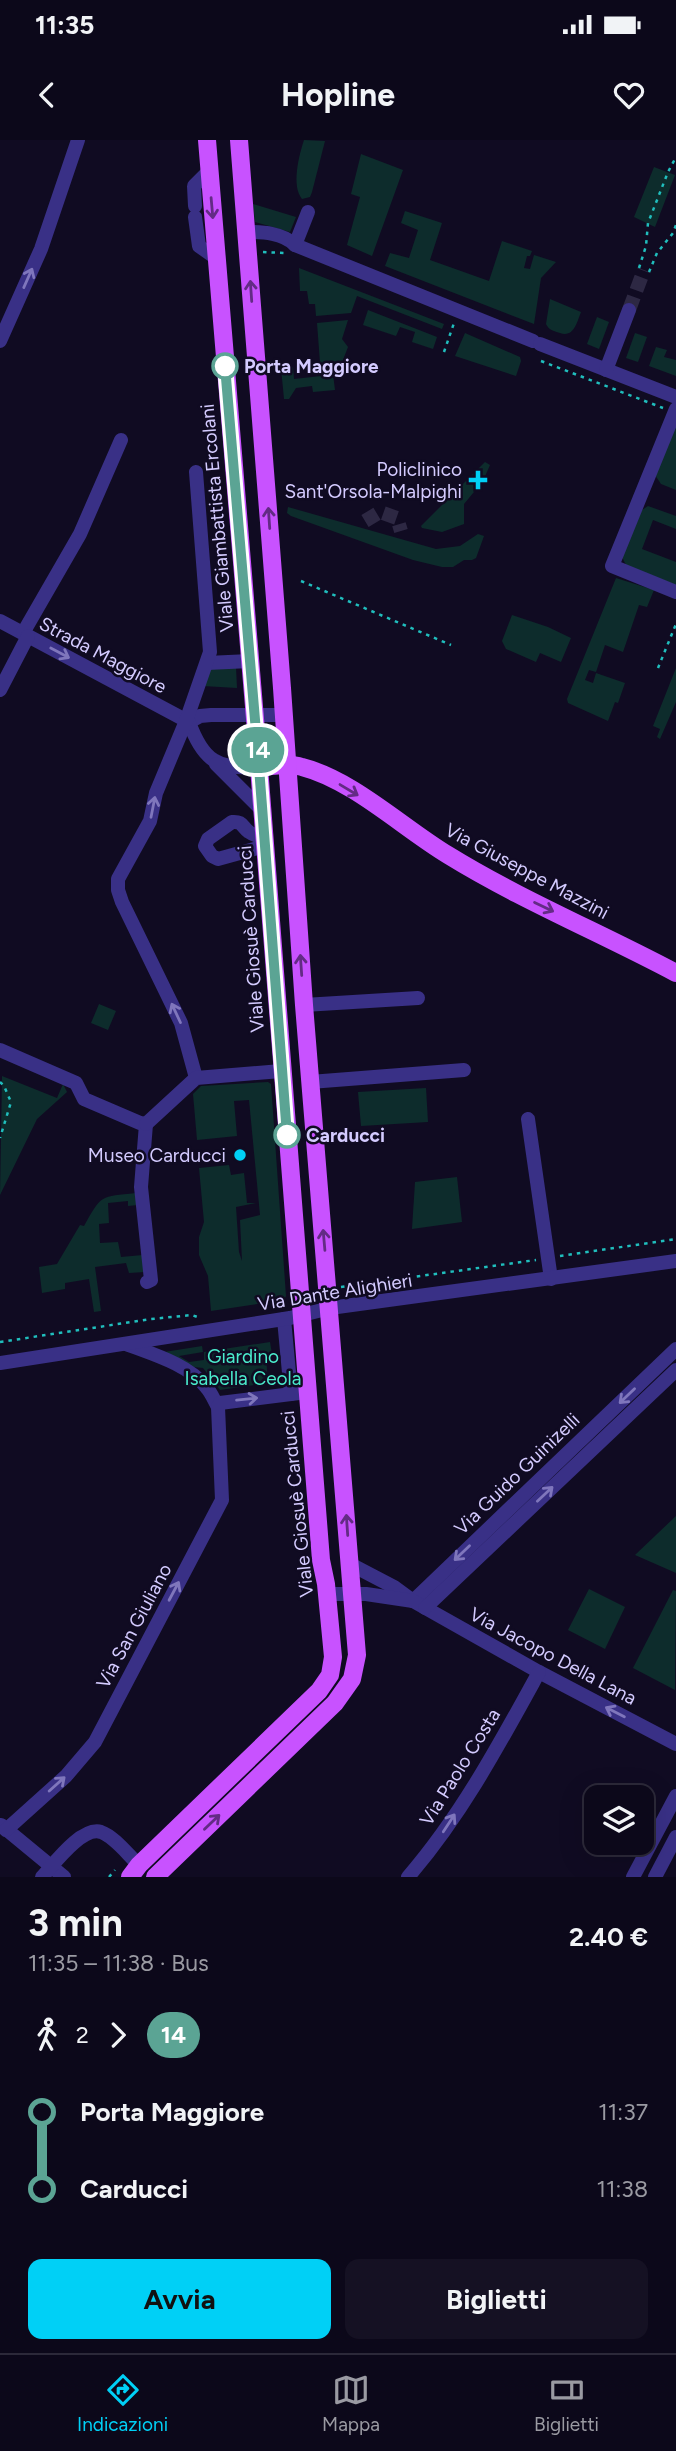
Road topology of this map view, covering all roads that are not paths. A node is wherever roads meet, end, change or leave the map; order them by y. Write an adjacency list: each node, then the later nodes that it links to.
1 (78, 140): 10 (street, one-way to 1)
2 (207, 140): 4 (main road, Viale Giambattista Ercolani)
3 (239, 140): 6 (main road)
4 (209, 171): 8 (main road, Viale Giambattista Ercolani, one-way to 8); 8 (street)
5 (308, 212): 7 (street)
6 (247, 236): 7 (street); 23 (main road, one-way to 6)
7 (295, 245): 11 (street)
8 (216, 258): 19 (main road, Viale Giambattista Ercolani)
9 (629, 310): 11 (street)
10 (0, 341)
11 (606, 370): 12 (street)
12 (676, 397)
13 (675, 411): 16 (street)
14 (121, 440): 18 (street)
15 (196, 472): 20 (street)
16 (676, 592)
17 (0, 621): 18 (street, Strada Maggiore)
18 (25, 635): 21 (street); 24 (street, Strada Maggiore, one-way to 24)
19 (250, 661): 20 (street); 22 (main road, Viale Giambattista Ercolani)
20 (207, 663): 24 (street)
21 (0, 690)
22 (255, 715): 23 (street); 24 (street); 27 (main road, Viale Giambattista Ercolani)
23 (284, 715): 26 (main road)
24 (187, 722): 25 (street); 38 (street, one-way to 24)
25 (214, 762): 27 (street); 28 (street)
26 (287, 766): 27 (main road, Via Giuseppe Mazzini); 30 (main road); 31 (main road, Via Giuseppe Mazzini, one-way to 31)
27 (259, 767): 28 (main road, Viale Giosuè Carducci)
28 (262, 810): 29 (main road, Viale Giosuè Carducci)
29 (265, 842): 30 (main road); 36 (main road, Viale Giosuè Carducci)
30 (292, 845): 33 (main road, one-way to 30)
31 (676, 973)
32 (418, 998): 33 (street)
33 (304, 1005): 37 (main road)
34 (0, 1050): 40 (street)
35 (464, 1070): 37 (street)
36 (281, 1071): 37 (main road); 38 (street); 45 (main road, Viale Giosuè Carducci)
37 (310, 1075): 44 (main road, one-way to 37)
38 (196, 1078): 40 (street)
39 (528, 1119): 42 (street)
40 (146, 1124): 43 (street)
41 (676, 1261): 42 (street, Via Dante Alighieri)
42 (551, 1279): 44 (street, Via Dante Alighieri)
43 (146, 1282)
44 (330, 1308): 45 (street, Via Dante Alighieri); 51 (main road)
45 (293, 1317): 46 (street, Via Dante Alighieri); 52 (main road, Viale Giosuè Carducci)
46 (125, 1344): 48 (street, Via Dante Alighieri); 53 (street)
47 (676, 1349): 50 (street, Via Guido Guinizelli)
48 (0, 1363)
49 (676, 1370): 50 (street, Via Guido Guinizelli)
50 (654, 1381): 57 (street, Via Guido Guinizelli)
51 (337, 1388): 52 (main road); 54 (main road, one-way to 51)
52 (299, 1393): 53 (street, one-way to 52); 56 (main road, Viale Giosuè Carducci)
53 (218, 1407): 61 (street, Via San Giuliano, one-way to 53)
54 (350, 1564): 55 (main road); 57 (street, Via Jacopo Della Lana)
55 (352, 1593): 56 (street, Via Jacopo Della Lana); 57 (street, Via Jacopo Della Lana); 65 (main road, one-way to 55)
56 (328, 1594): 63 (main road, Viale Giosuè Carducci)
57 (419, 1605): 58 (street, Via Jacopo Della Lana)
58 (539, 1672): 59 (street, Via Jacopo Della Lana, one-way to 58); 67 (street, Via Paolo Costa, one-way to 58)
59 (676, 1744)
60 (676, 1796): 68 (street)
61 (3, 1827): 64 (street)
62 (676, 1837): 69 (street)
63 (134, 1871): 64 (street)
64 (47, 1872): 66 (street)
65 (159, 1874)
66 (64, 1877)
67 (408, 1877)
68 (633, 1877)
69 (655, 1877)

